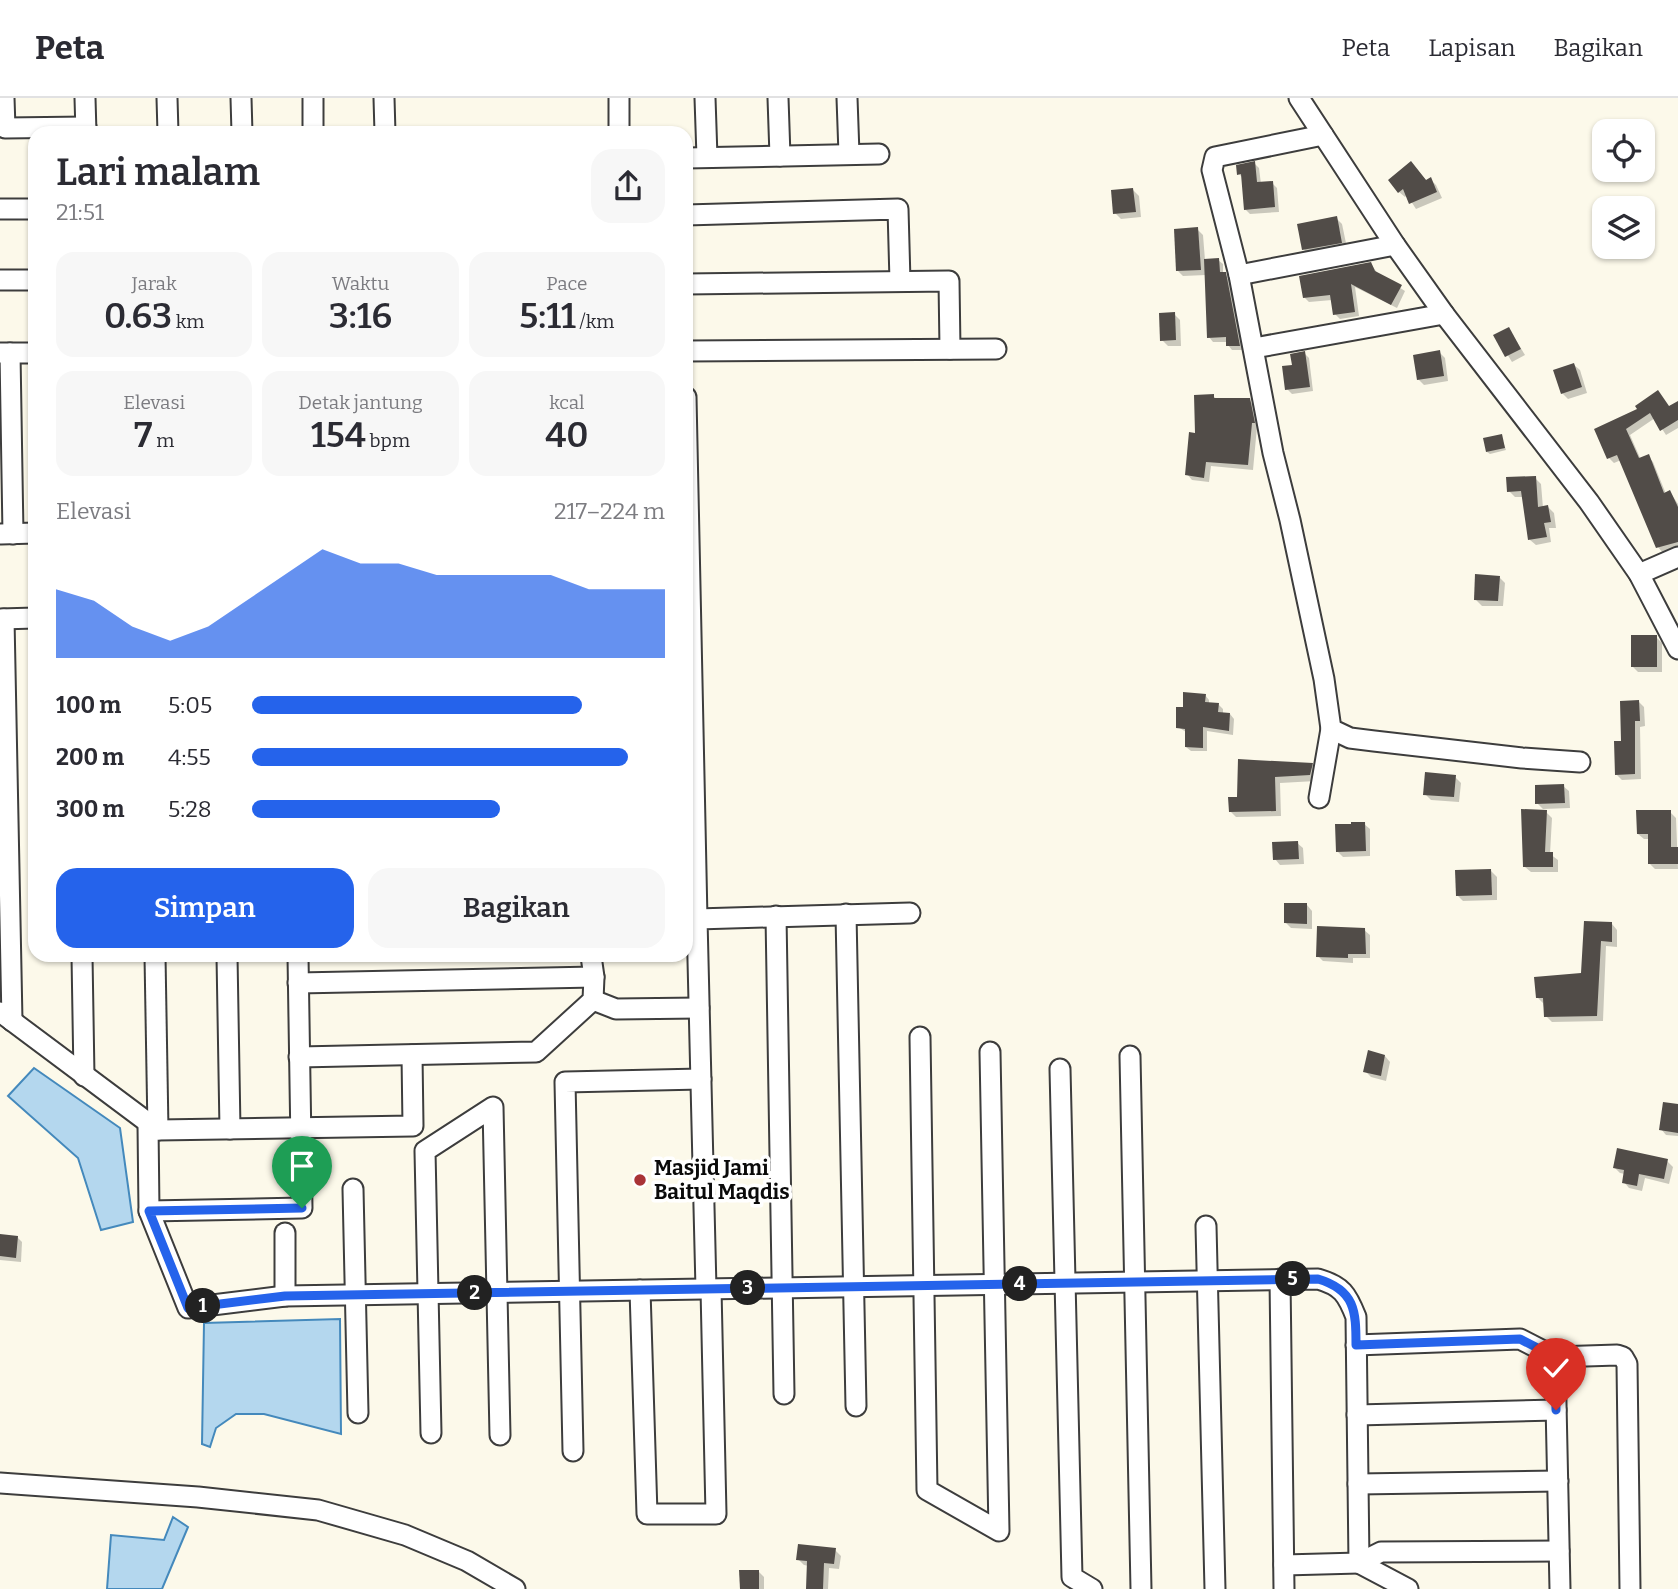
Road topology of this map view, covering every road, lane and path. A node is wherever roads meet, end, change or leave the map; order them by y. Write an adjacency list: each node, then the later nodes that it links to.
1 (5, 98): 18 (street)
2 (85, 98): 12 (street)
3 (167, 98): 13 (street)
4 (241, 98): 14 (street)
5 (313, 98): 15 (street)
6 (384, 98): 16 (street)
7 (618, 98): 17 (street)
8 (705, 98): 24 (street)
9 (778, 98): 23 (street)
10 (847, 98): 22 (street)
11 (1299, 98): 20 (street)
12 (86, 126)
13 (168, 126)
14 (242, 126)
15 (313, 126)
16 (385, 126)
17 (619, 126)
18 (3, 128): 19 (street)
19 (28, 129)
20 (1323, 135): 29 (street); 30 (street)
21 (879, 154): 22 (street)
22 (849, 155): 23 (street)
23 (780, 156): 24 (street)
24 (707, 157): 25 (street)
25 (693, 158)
26 (0, 209): 27 (street)
27 (28, 209)
28 (693, 215): 33 (street)
29 (1395, 244): 30 (street); 35 (street)
30 (1239, 275): 36 (street)
31 (0, 280): 32 (street)
32 (28, 280)
33 (900, 281): 34 (street); 37 (street)
34 (693, 284)
35 (1444, 314): 36 (street); 45 (street)
36 (1254, 348): 49 (street)
37 (950, 349): 38 (street); 39 (street)
38 (996, 349)
39 (693, 351)
40 (5, 353): 41 (street); 43 (street)
41 (28, 353)
42 (28, 533): 43 (street)
43 (6, 534)
44 (1678, 557): 45 (street)
45 (1639, 574): 48 (street)
46 (28, 618): 47 (street)
47 (2, 619): 65 (street)
48 (1678, 649)
49 (1331, 729): 50 (street); 51 (street)
50 (1580, 762)
51 (1318, 798)
52 (910, 913): 53 (street)
53 (846, 914): 54 (street); 87 (street)
54 (776, 916): 55 (street); 88 (street)
55 (693, 931): 64 (street)
56 (82, 962): 72 (street)
57 (155, 962): 74 (street)
58 (227, 962): 76 (street)
59 (298, 962): 62 (street)
60 (592, 962): 61 (street)
61 (594, 977): 62 (street); 63 (street)
62 (298, 983): 70 (street)
63 (593, 1000): 64 (street); 68 (street)
64 (699, 1007): 73 (street)
65 (6, 1016): 72 (street)
66 (920, 1037): 86 (street)
67 (990, 1052): 85 (street)
68 (412, 1055): 70 (street); 75 (street)
69 (1130, 1056): 83 (street)
70 (299, 1057): 75 (street)
71 (1060, 1069): 84 (street)
72 (84, 1076): 74 (street)
73 (701, 1079): 89 (street); 91 (street)
74 (153, 1128): 76 (street); 78 (street)
75 (301, 1128): 76 (street); 78 (street)
76 (230, 1129)
77 (353, 1189): 93 (street)
78 (149, 1211): 95 (street)
79 (1206, 1226): 82 (street)
80 (285, 1233): 95 (street)
81 (1280, 1279): 82 (street); 96 (street); 111 (street)
82 (1208, 1280): 83 (street); 115 (street)
83 (1135, 1282): 84 (street); 114 (street)
84 (1065, 1283): 85 (street); 113 (street)
85 (994, 1284): 86 (street); 86 (street)
86 (924, 1285): 87 (street)
87 (854, 1286): 88 (street); 99 (street)
88 (782, 1288): 89 (street); 98 (street)
89 (708, 1289): 90 (street); 90 (street)
90 (640, 1290): 91 (street)
91 (569, 1291): 92 (street); 105 (street)
92 (497, 1292): 94 (street); 94 (street); 104 (street)
93 (355, 1294): 94 (street); 95 (street); 101 (street)
94 (428, 1294): 103 (street)
95 (285, 1296)
96 (1356, 1345): 97 (street); 102 (street)
97 (1555, 1357): 100 (street); 119 (street)
98 (784, 1394)
99 (856, 1406)
100 (1556, 1410): 102 (street); 106 (street)
101 (358, 1413)
102 (1357, 1415): 108 (street)
103 (431, 1433)
104 (500, 1435)
105 (573, 1451)
106 (1558, 1480): 108 (street); 109 (street)
107 (0, 1483): 112 (street)
108 (1358, 1484): 110 (street)
109 (1559, 1551): 110 (street); 118 (street)
110 (1359, 1563): 111 (street); 117 (street)
111 (1284, 1565): 116 (street)
112 (515, 1589)
113 (1092, 1589)
114 (1141, 1589)
115 (1215, 1589)
116 (1284, 1589)
117 (1408, 1589)
118 (1560, 1589)
119 (1630, 1589)

